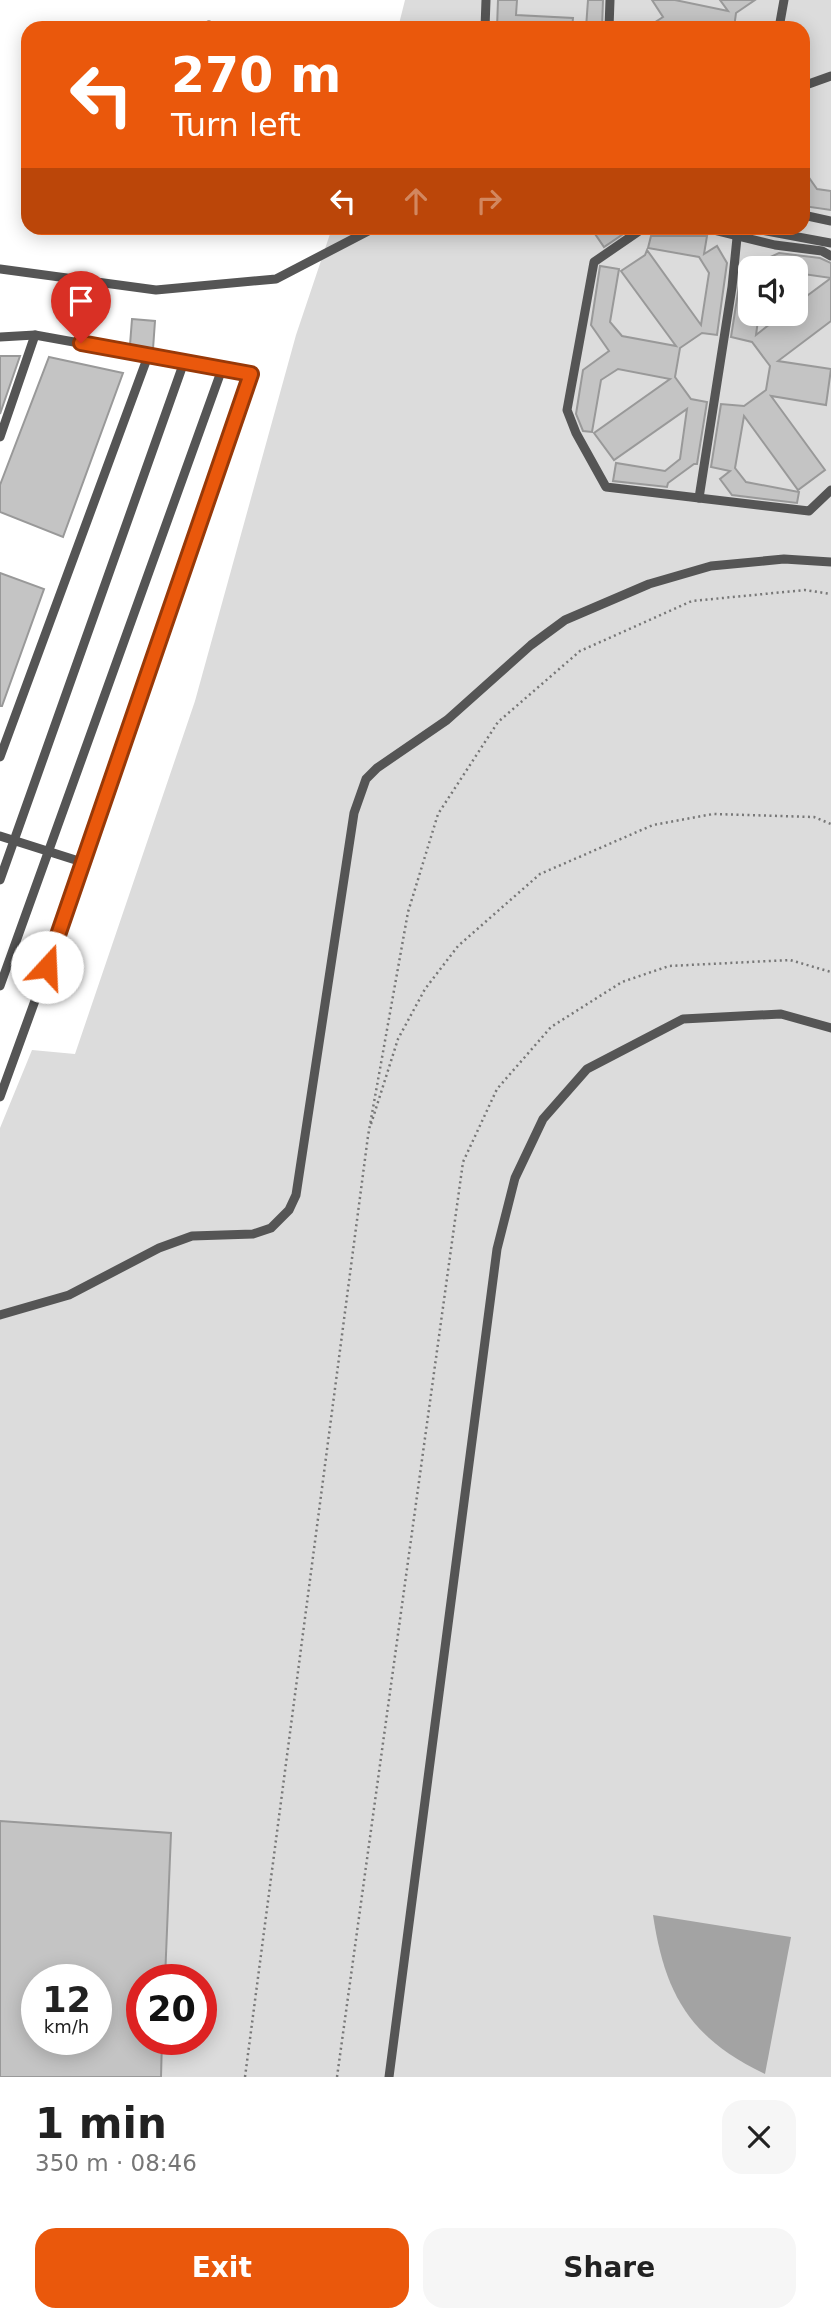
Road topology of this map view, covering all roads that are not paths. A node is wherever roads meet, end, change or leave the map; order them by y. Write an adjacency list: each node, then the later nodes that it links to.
1 (486, 0): 4 (lane)
2 (610, 0): 5 (lane)
3 (784, 0): 6 (lane)
4 (485, 21)
5 (609, 21)
6 (780, 21)
7 (831, 76): 8 (lane)
8 (810, 84)
9 (810, 216): 10 (lane)
10 (831, 220)
11 (355, 235): 18 (lane)
12 (633, 235): 26 (lane)
13 (737, 235): 26 (lane)
14 (750, 235): 17 (lane)
15 (788, 235): 16 (lane)
16 (831, 243)
17 (831, 256)
18 (0, 269)
19 (36, 335): 20 (lane); 21 (lane); 24 (lane)
20 (0, 337)
21 (148, 356): 22 (lane); 28 (lane)
22 (184, 362): 23 (lane); 30 (lane)
23 (222, 369): 31 (lane); 32 (lane)
24 (0, 437)
25 (831, 490): 26 (lane)
26 (699, 498)
27 (831, 562): 37 (lane)
28 (0, 757)
29 (0, 836): 30 (lane)
30 (15, 841): 31 (lane); 33 (lane)
31 (47, 851): 32 (lane); 34 (lane)
32 (85, 863): 36 (lane)
33 (0, 880)
34 (0, 986)
35 (831, 1028): 38 (lane)
36 (0, 1097)
37 (0, 1315)
38 (389, 2077)

